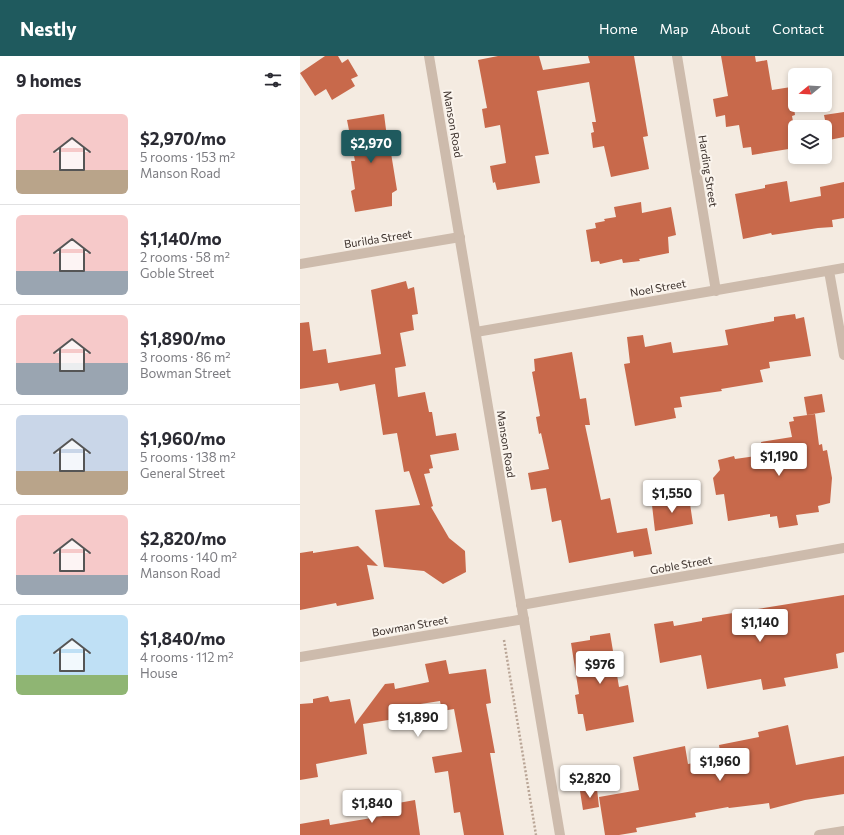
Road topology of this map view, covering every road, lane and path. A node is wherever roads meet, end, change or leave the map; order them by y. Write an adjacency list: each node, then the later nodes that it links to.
1 (429, 56): 3 (street, Manson Road)
2 (677, 56): 7 (street, Harding Street)
3 (460, 237): 4 (street, Burilda Street); 8 (street, Manson Road)
4 (300, 264)
5 (844, 268): 6 (street, Noel Street)
6 (829, 271): 7 (street, Noel Street); 9 (street)
7 (716, 291): 8 (street, Noel Street)
8 (476, 332): 11 (street, Manson Road)
9 (844, 355)
10 (844, 548): 11 (street, Goble Street)
11 (521, 605): 12 (street, Manson Road)
12 (524, 619): 14 (street, Bowman Street); 17 (street, Manson Road)
13 (504, 640): 16 (path)
14 (300, 657)
15 (844, 831): 18 (street)
16 (536, 835)
17 (560, 835)
18 (819, 835)

